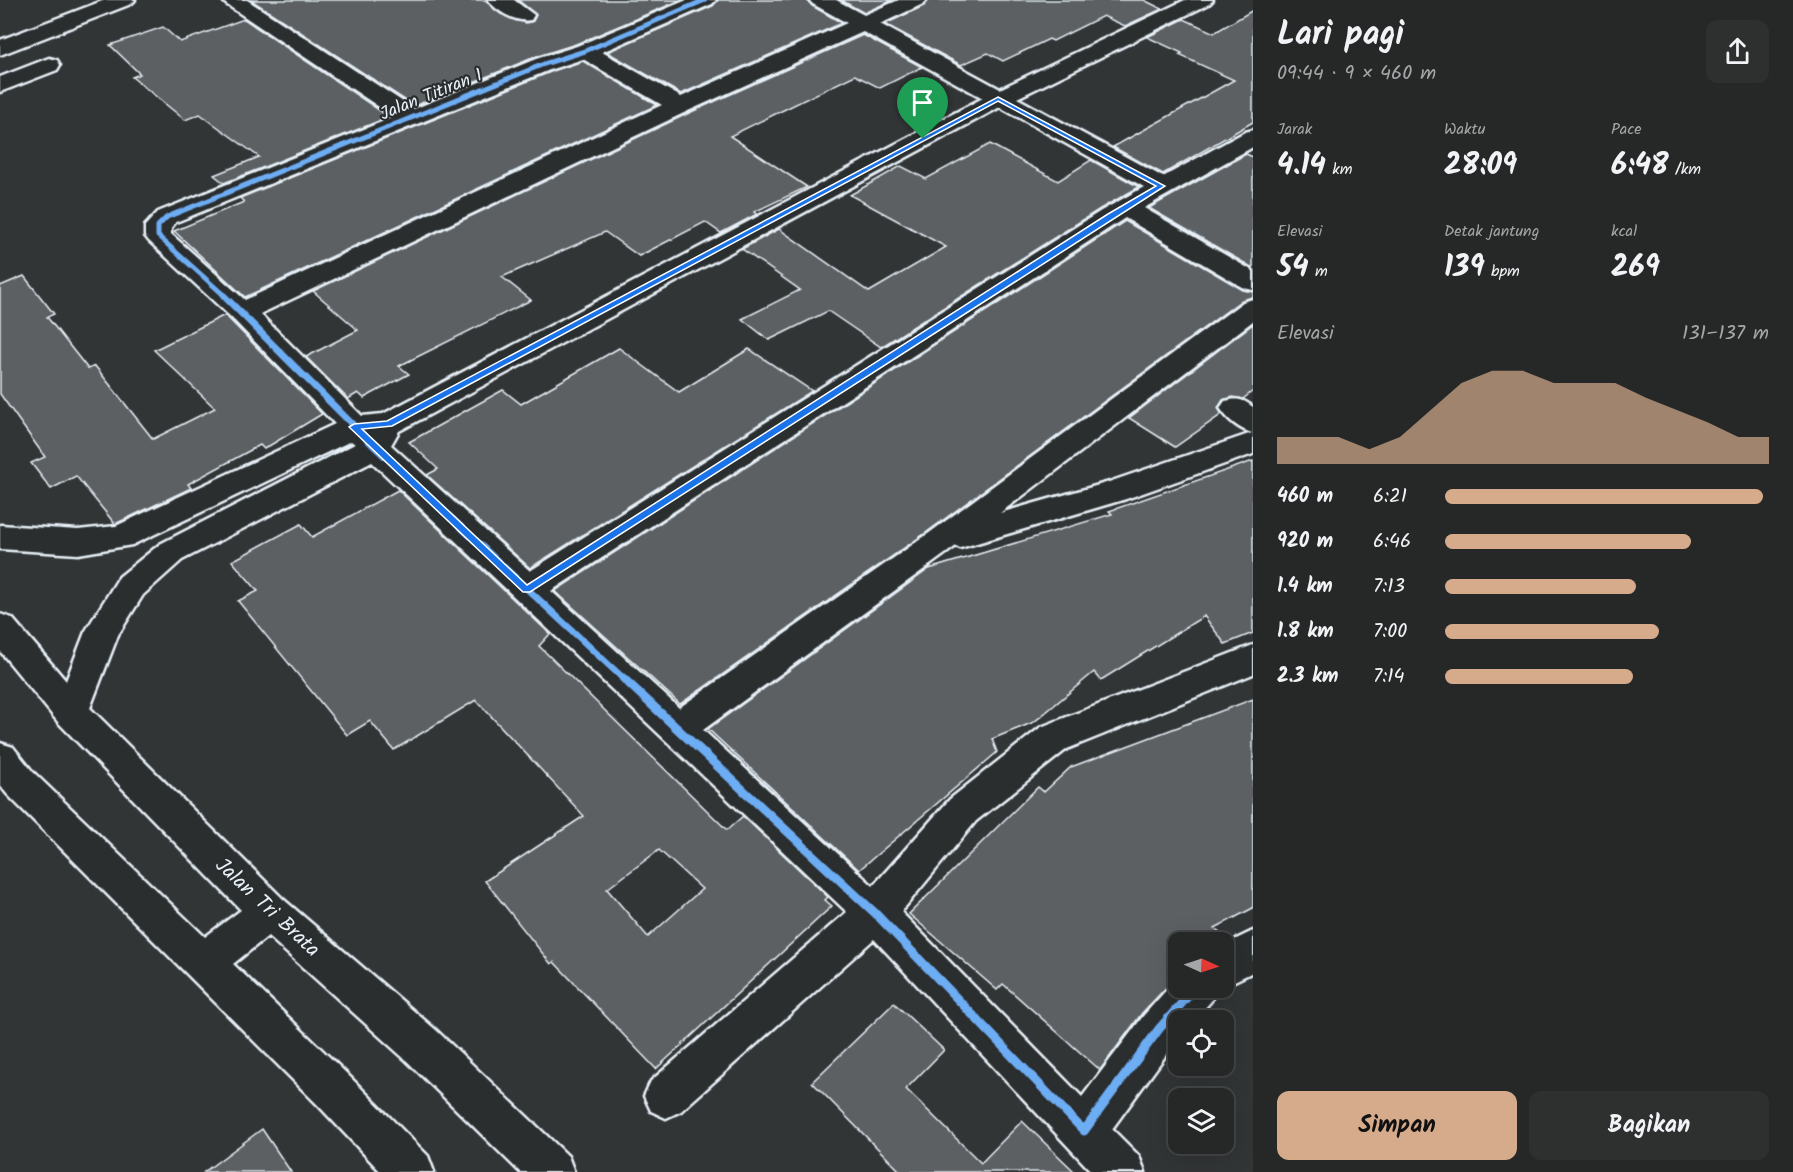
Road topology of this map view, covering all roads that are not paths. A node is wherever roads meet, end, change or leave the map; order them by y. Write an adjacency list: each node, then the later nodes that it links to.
1 (124, 0): 10 (street)
2 (233, 0): 16 (street)
3 (499, 0): 8 (street)
4 (705, 0): 11 (street, Jalan Titiran 1)
5 (820, 0): 9 (street)
6 (916, 0): 9 (street)
7 (1202, 0): 14 (street)
8 (523, 15)
9 (862, 24): 14 (street); 15 (street)
10 (0, 48)
11 (585, 51): 15 (street); 16 (street, Jalan Titiran 1)
12 (48, 65): 13 (street)
13 (0, 85)
14 (998, 99): 18 (street); 23 (street)
15 (680, 106): 22 (street)
16 (412, 118): 22 (street, Jalan Titiran 1)
17 (1253, 137): 18 (street)
18 (1161, 186): 19 (street)
19 (1126, 208): 20 (street); 27 (street)
20 (1253, 282)
21 (1253, 308): 26 (street)
22 (242, 312): 23 (street)
23 (372, 433): 25 (street); 27 (street); 30 (street)
24 (1248, 434): 26 (street)
25 (0, 537)
26 (939, 543): 31 (street)
27 (526, 590): 31 (street)
28 (0, 627): 30 (street, Jalan Tri Brata)
29 (1253, 659): 34 (street)
30 (71, 712): 33 (street, Jalan Tri Brata)
31 (677, 729): 34 (street)
32 (0, 758): 37 (street)
33 (269, 912): 37 (street); 42 (street, Jalan Tri Brata)
34 (875, 913): 39 (street); 40 (street)
35 (1253, 950): 36 (street)
36 (1234, 961)
37 (202, 963): 41 (street)
38 (1186, 998): 40 (street)
39 (666, 1096)
40 (1084, 1131): 43 (street)
41 (412, 1172)
42 (552, 1172)
43 (1123, 1172)

